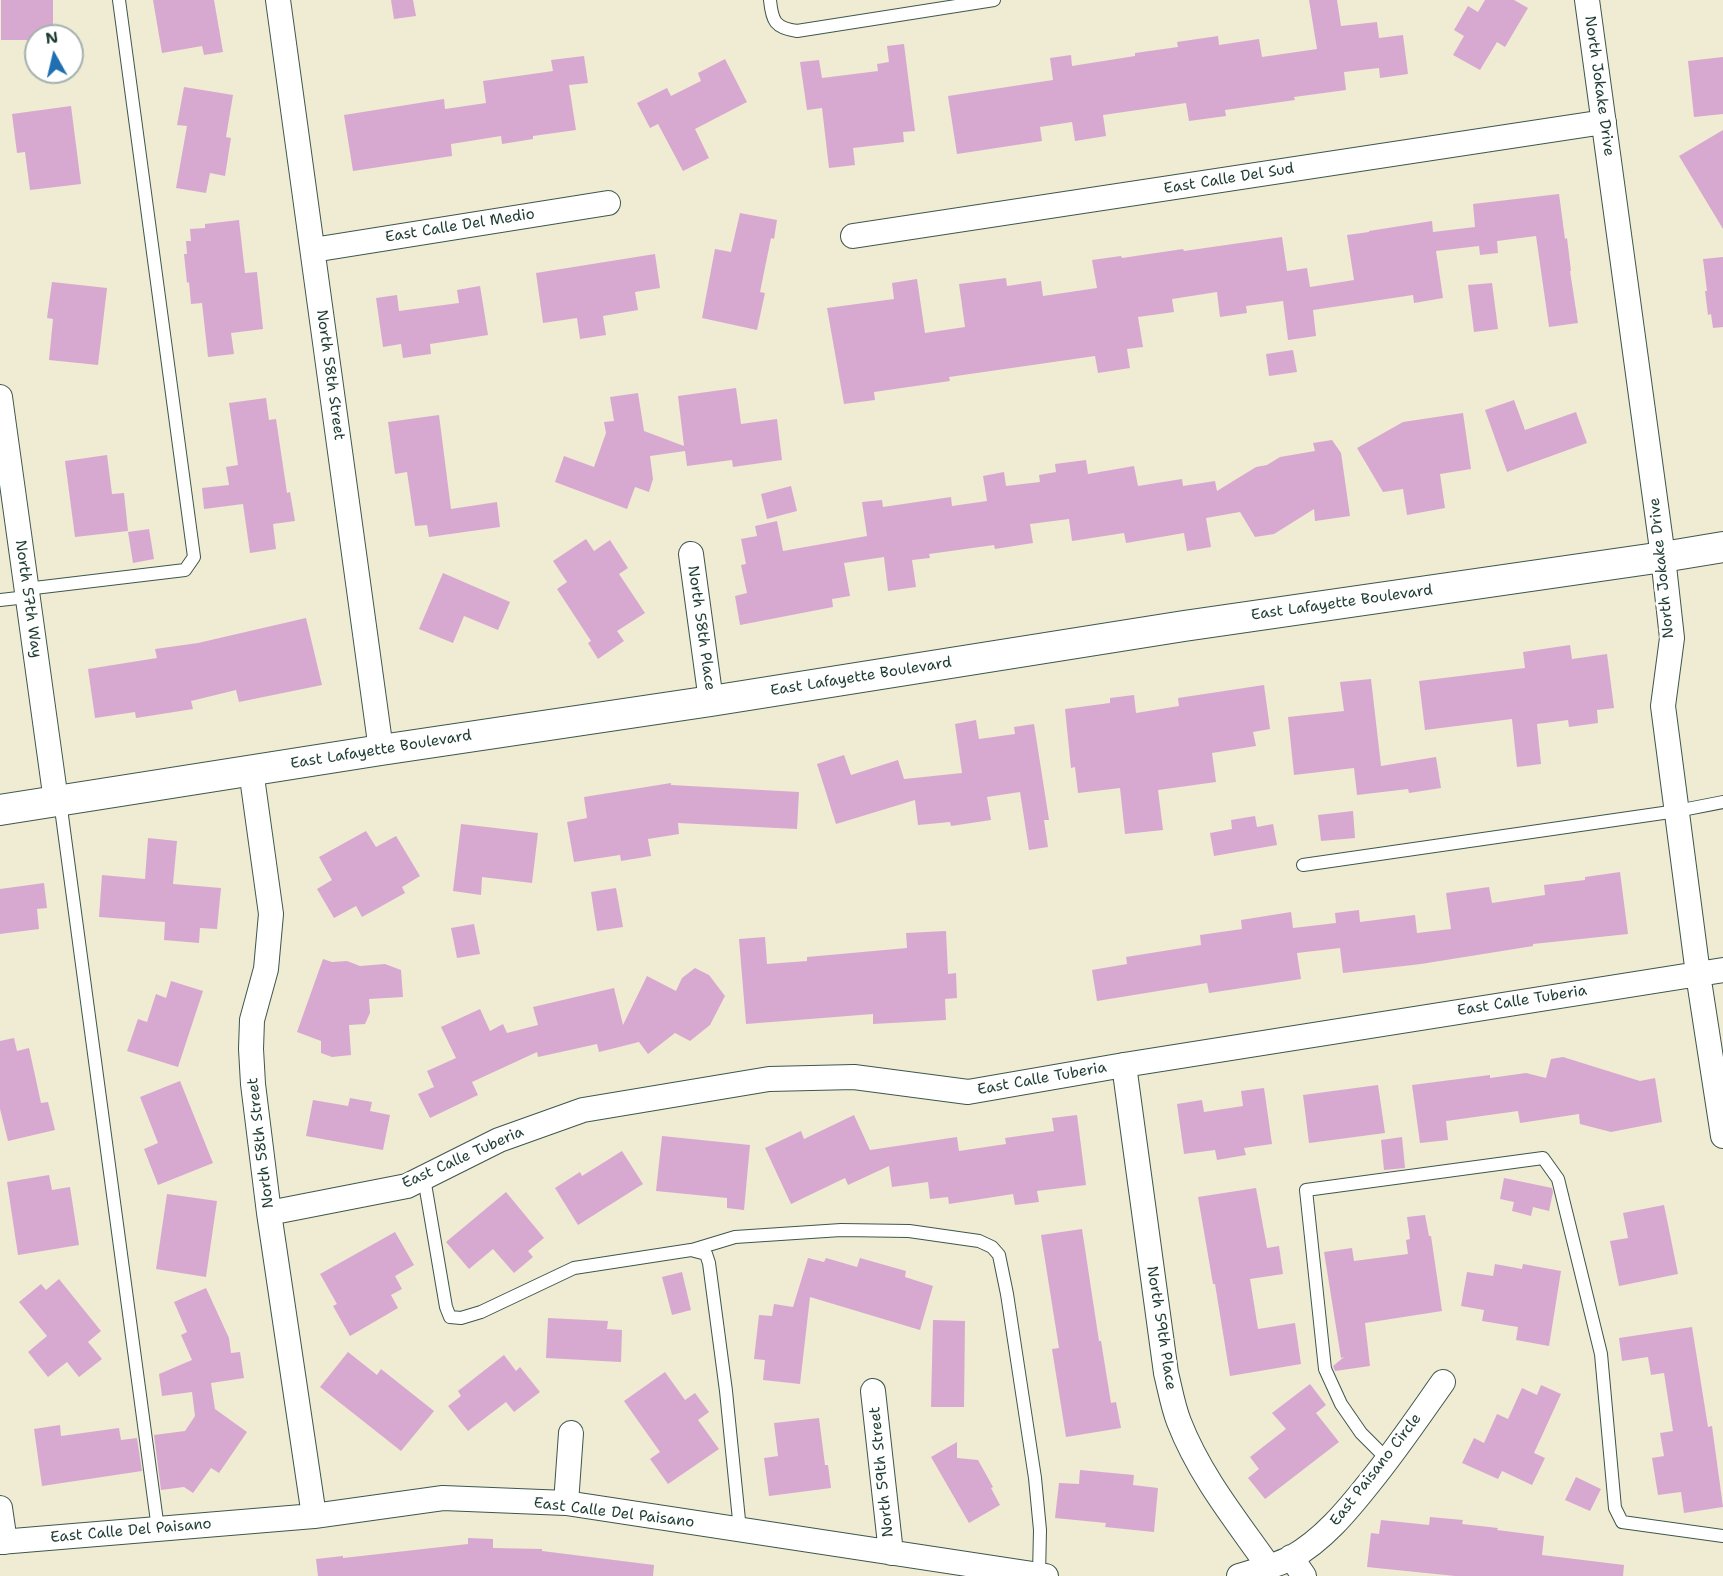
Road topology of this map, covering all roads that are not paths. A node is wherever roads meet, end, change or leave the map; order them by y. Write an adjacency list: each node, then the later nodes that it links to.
1 (119, 0): 15 (lane)
2 (278, 0): 9 (street, North 58th Street)
3 (770, 0): 4 (lane)
4 (994, 0)
5 (1587, 0): 6 (street, North Jokake Drive)
6 (1604, 122): 8 (street, East Calle Del Sud); 14 (street, North Jokake Drive)
7 (608, 203): 9 (street, East Calle Del Medio)
8 (853, 236)
9 (313, 250): 18 (street, North 58th Street)
10 (0, 397): 11 (street, North 57th Way)
11 (4, 455): 15 (street, North 57th Way)
12 (1723, 547): 14 (street, East Lafayette Boulevard)
13 (691, 554): 17 (street, North 58th Place)
14 (1663, 557): 17 (street, East Lafayette Boulevard); 23 (street, North Jokake Drive)
15 (27, 593): 16 (lane); 20 (street, North 57th Way)
16 (0, 600)
17 (711, 701): 18 (street, East Lafayette Boulevard)
18 (381, 750): 19 (street, East Lafayette Boulevard)
19 (251, 771): 20 (street, East Lafayette Boulevard); 30 (street, North 58th Street)
20 (58, 801): 22 (street, East Lafayette Boulevard); 39 (lane)
21 (1723, 802): 23 (lane)
22 (0, 810)
23 (1677, 811): 24 (lane); 26 (street, North Jokake Drive)
24 (1304, 865)
25 (1723, 970): 26 (street, East Calle Tuberia)
26 (1698, 974): 27 (street, East Calle Tuberia); 28 (street, North Jokake Drive)
27 (1124, 1065): 29 (street, East Calle Tuberia); 44 (street, North 59th Place)
28 (1723, 1136)
29 (423, 1178): 30 (street, East Calle Tuberia); 31 (lane)
30 (269, 1213): 38 (street, North 58th Street)
31 (690, 1250): 40 (lane); 45 (lane)
32 (1443, 1382): 35 (street, East Paisano Circle)
33 (873, 1391): 43 (street, North 59th Street)
34 (571, 1433): 36 (street)
35 (1388, 1460): 41 (lane); 44 (street, East Paisano Circle)
36 (566, 1503): 38 (street, East Calle Del Paisano); 40 (street, East Calle Del Paisano)
37 (0, 1508): 42 (street)
38 (314, 1516): 39 (street, East Calle Del Paisano)
39 (158, 1528): 42 (street, East Calle Del Paisano)
40 (740, 1530): 43 (street, East Calle Del Paisano)
41 (1723, 1536)
42 (2, 1542)
43 (891, 1553): 45 (street, East Calle Del Paisano)
44 (1288, 1567): 46 (street)
45 (1042, 1575)
46 (1239, 1576)

